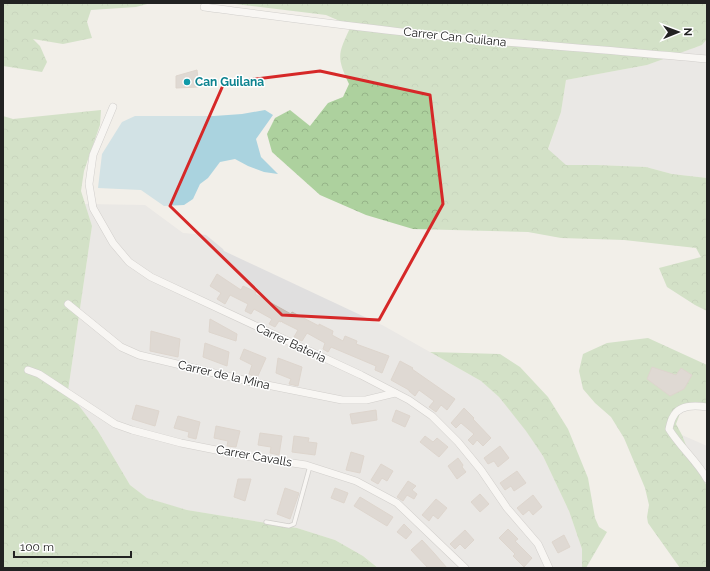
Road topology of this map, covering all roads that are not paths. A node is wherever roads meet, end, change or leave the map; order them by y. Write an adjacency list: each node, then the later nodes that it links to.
1 (204, 7): 2 (street, Carrer Can Guilana)
2 (707, 59)
3 (112, 107): 6 (street, Carrer Bateria)
4 (68, 304): 6 (street, Carrer de la Mina)
5 (28, 370): 8 (street, Carrer Cavalls)
6 (395, 393): 12 (street, Carrer Bateria)
7 (707, 407): 9 (street)
8 (310, 466): 10 (lane); 11 (street, Carrer Cavalls)
9 (707, 480)
10 (266, 522)
11 (465, 568)
12 (549, 568)

